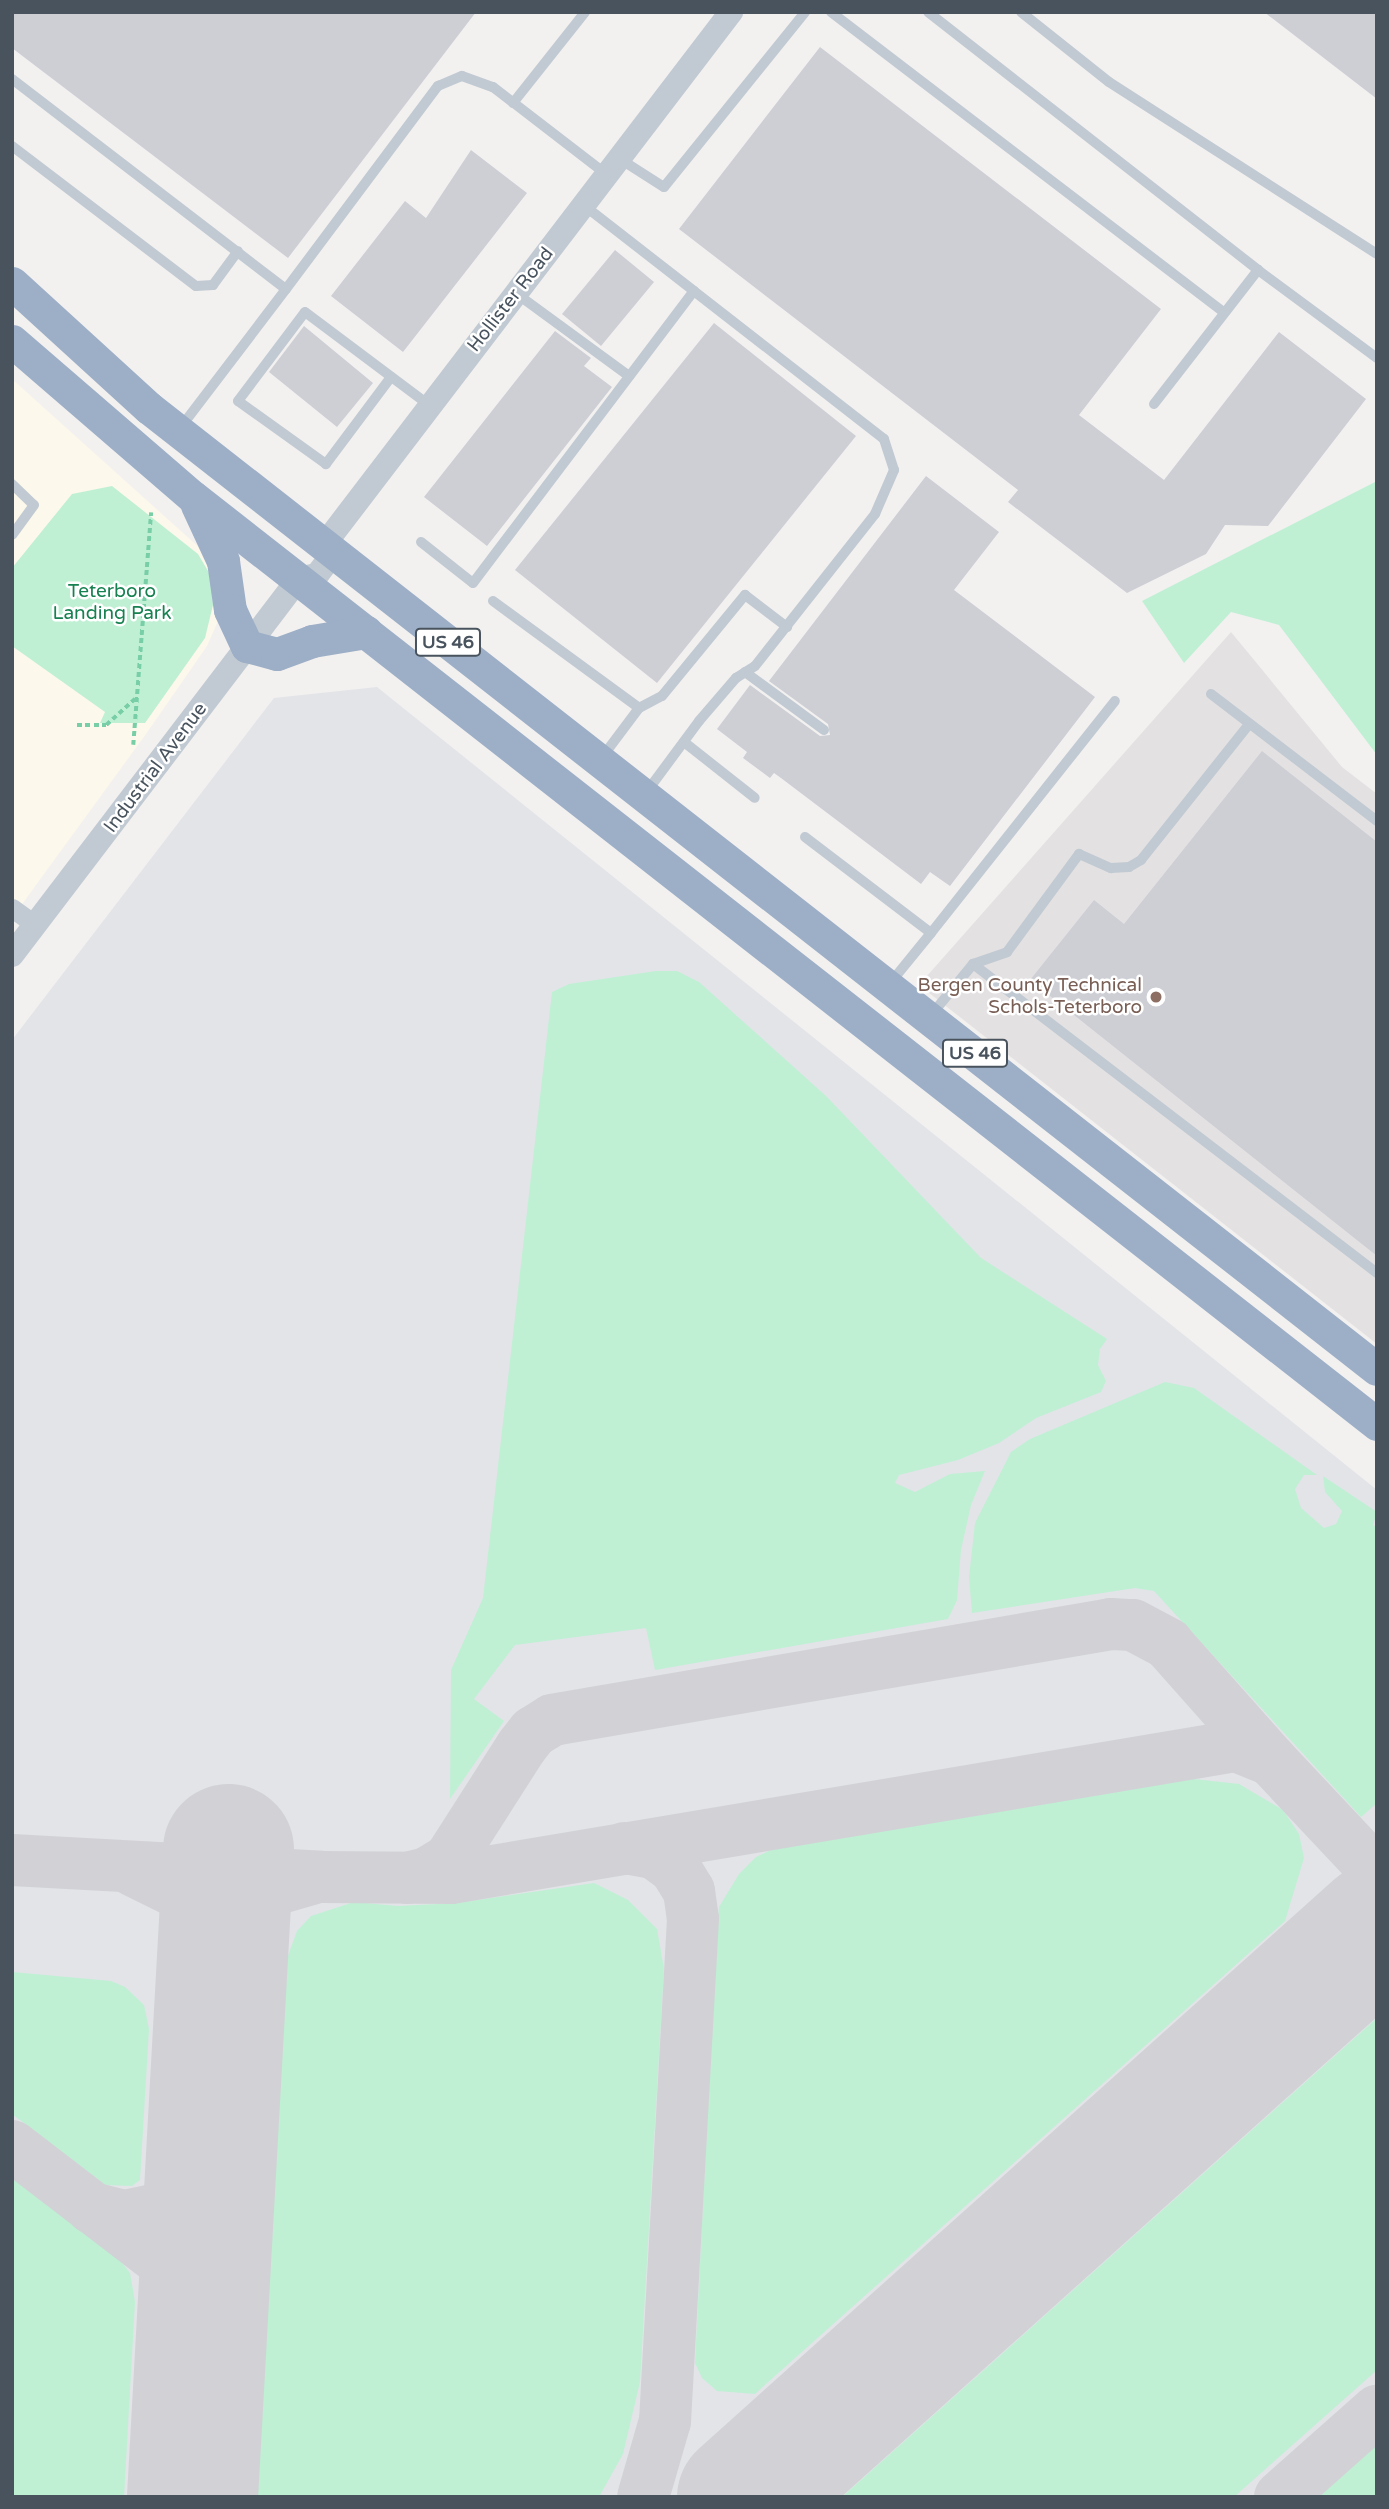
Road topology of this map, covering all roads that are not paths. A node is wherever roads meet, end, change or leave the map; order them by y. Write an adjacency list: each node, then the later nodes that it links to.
1 (585, 12): 8 (lane)
2 (731, 12): 10 (street, Hollister Road)
3 (805, 12): 10 (lane)
4 (831, 12): 19 (lane)
5 (928, 12): 14 (lane)
6 (1021, 12): 13 (lane)
7 (12, 79): 12 (lane)
8 (513, 103): 10 (lane); 16 (lane)
9 (12, 146): 12 (lane)
10 (613, 167): 11 (street, Hollister Road)
11 (584, 205): 17 (lane); 18 (street, Hollister Road)
12 (238, 251): 16 (lane)
13 (1377, 254)
14 (1258, 270): 19 (lane); 21 (lane)
15 (12, 283): 26 (highway, US 46)
16 (286, 289): 26 (lane)
17 (694, 290): 22 (lane); 35 (lane)
18 (516, 293): 22 (lane); 25 (street, Hollister Road)
19 (1224, 313): 24 (lane)
20 (12, 341): 28 (highway, US 46)
21 (1377, 358)
22 (629, 376): 31 (lane)
23 (391, 377): 23 (lane); 25 (lane)
24 (1154, 404)
25 (430, 405): 32 (street, Hollister Road)
26 (178, 431): 29 (highway, US 46)
27 (12, 484): 30 (lane)
28 (193, 497): 33 (highway, US 46); 37 (highway)
29 (267, 501): 32 (highway, US 46); 33 (highway)
30 (12, 535)
31 (421, 542)
32 (324, 545): 33 (street, Hollister Road); 44 (highway, US 46)
33 (298, 579): 36 (highway, US 46); 37 (street, Industrial Avenue); 44 (highway)
34 (493, 601): 41 (lane)
35 (787, 626): 38 (lane); 41 (lane)
36 (366, 632): 37 (highway); 60 (highway, US 46)
37 (247, 646): 52 (street, Industrial Avenue)
38 (745, 672): 43 (lane); 45 (lane)
39 (1211, 694): 42 (lane)
40 (1115, 701): 53 (lane)
41 (639, 708): 46 (lane)
42 (1249, 724): 49 (lane); 55 (lane)
43 (824, 730)
44 (570, 741): 46 (highway, US 46)
45 (684, 742): 47 (lane); 48 (lane)
46 (599, 762): 47 (highway, US 46)
47 (645, 795): 56 (highway, US 46)
48 (755, 798)
49 (1377, 821)
50 (805, 836): 53 (lane)
51 (12, 908): 52 (street)
52 (35, 925): 54 (street, Industrial Avenue)
53 (931, 933): 56 (lane)
54 (12, 955)
55 (973, 964): 57 (lane); 58 (lane)
56 (888, 985): 57 (highway, US 46)
57 (929, 1017): 59 (highway, US 46)
58 (1377, 1273)
59 (1377, 1369)
60 (1377, 1424)

